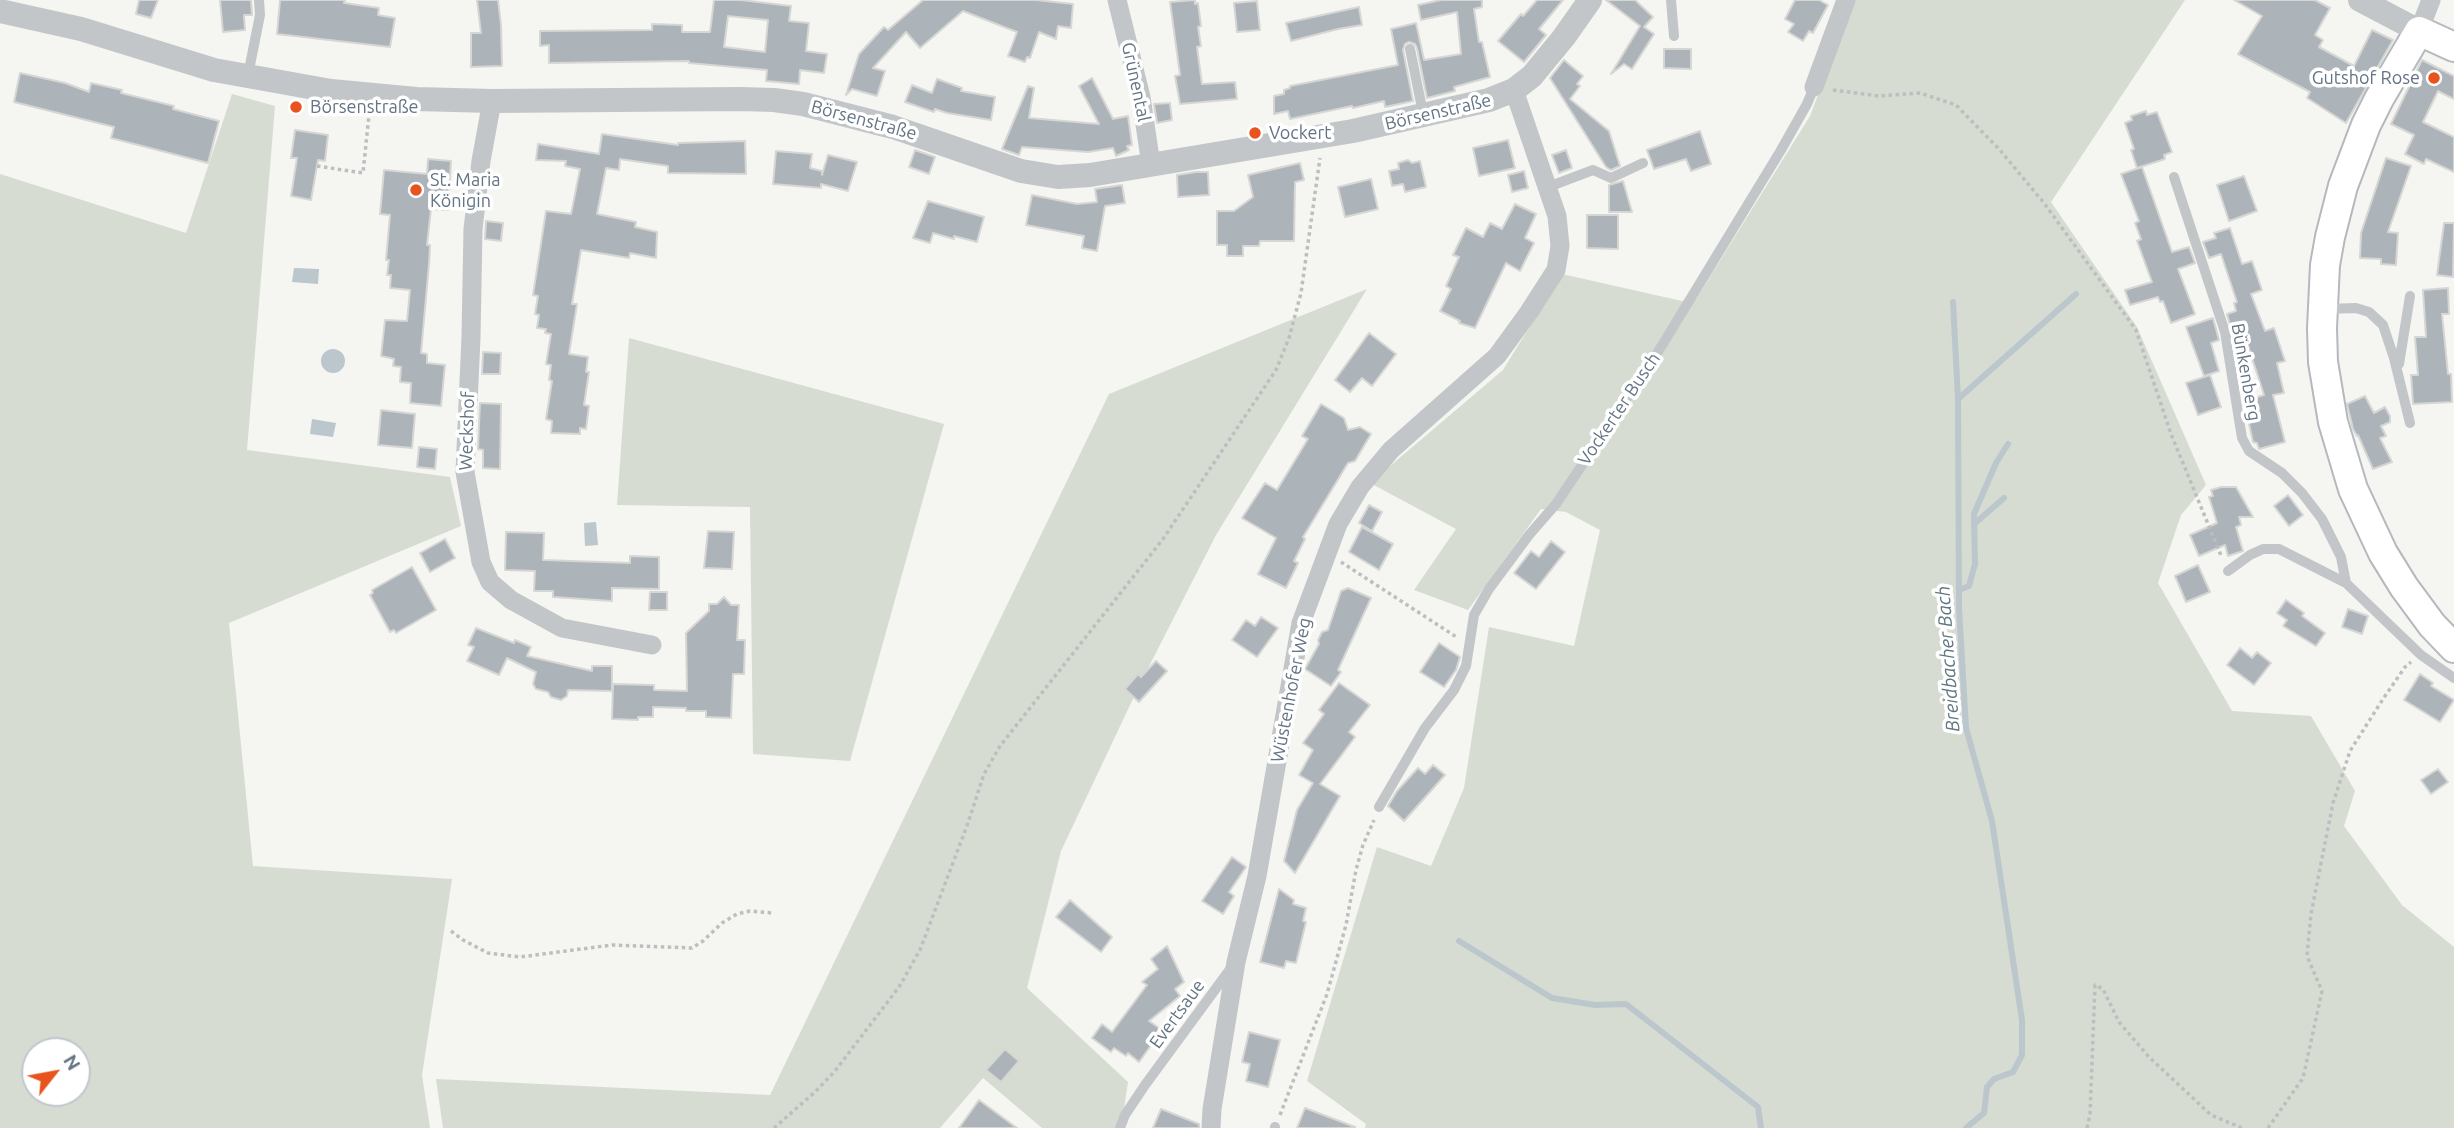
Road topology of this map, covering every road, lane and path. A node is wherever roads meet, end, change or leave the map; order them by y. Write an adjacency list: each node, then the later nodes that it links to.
1 (258, 0): 13 (lane)
2 (1117, 0): 21 (street, Grünental)
3 (1590, 0): 15 (street)
4 (1671, 0): 10 (lane)
5 (1846, 0): 14 (street, Vockerter Busch)
6 (2360, 0): 9 (street)
7 (2431, 0): 9 (street)
8 (0, 11): 13 (street, Börsenstraße)
9 (2419, 31): 11 (main road); 26 (main road)
10 (1674, 36)
11 (2454, 47)
12 (1410, 48): 18 (lane)
13 (248, 77): 16 (street, Börsenstraße)
14 (1814, 87): 30 (path); 33 (lane, Vockerter Busch)
15 (1514, 90): 18 (street, Börsenstraße); 24 (street, Wüstenhofer Weg)
16 (371, 95): 17 (street, Börsenstraße); 22 (path)
17 (492, 101): 21 (street, Börsenstraße); 32 (street, Weckshof)
18 (1423, 116): 19 (street, Börsenstraße)
19 (1324, 136): 21 (street, Börsenstraße); 42 (path)
20 (1643, 163): 24 (lane)
21 (1151, 165)
22 (317, 166)
23 (2174, 177): 31 (lane, Bünkenberg)
24 (1548, 187): 29 (street, Wüstenhofer Weg)
25 (2410, 296): 27 (lane)
26 (2322, 309): 27 (lane); 34 (main road)
27 (2398, 371): 28 (lane)
28 (2410, 423)
29 (1327, 554): 33 (path); 40 (street, Wüstenhofer Weg)
30 (2228, 571): 31 (lane)
31 (2346, 583): 35 (lane)
32 (652, 645)
33 (1471, 646): 37 (lane, Vockerter Busch)
34 (2454, 648)
35 (2421, 655): 36 (lane); 47 (path)
36 (2454, 678)
37 (1379, 807): 41 (path)
38 (772, 913): 39 (path)
39 (451, 931)
40 (1236, 962): 43 (lane, Evertsaue); 44 (street, Wüstenhofer Weg)
41 (1275, 1127)
42 (774, 1128)
43 (1120, 1128)
44 (1211, 1128)
45 (2087, 1128): 46 (path)
46 (2242, 1128)
47 (2268, 1128)

